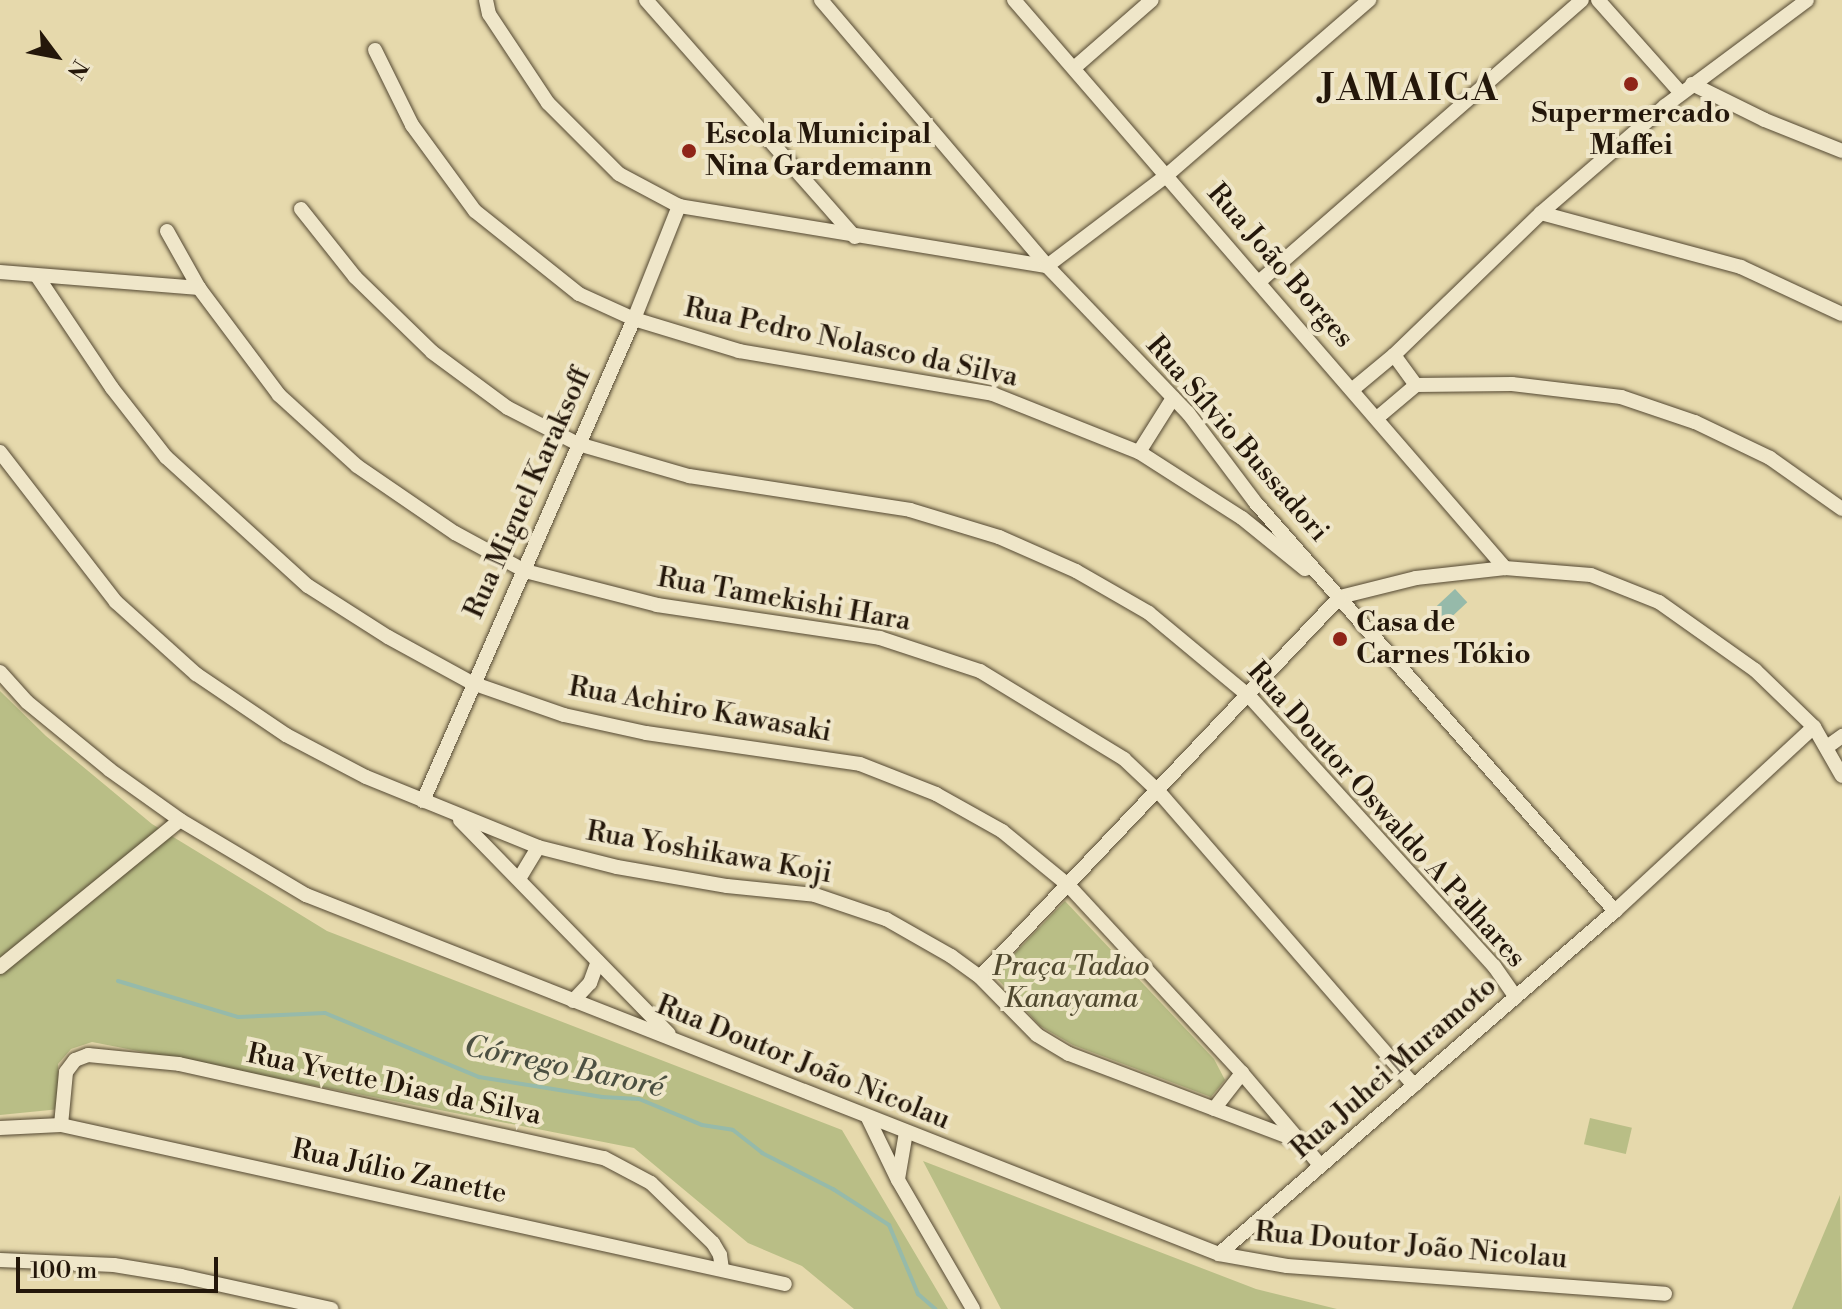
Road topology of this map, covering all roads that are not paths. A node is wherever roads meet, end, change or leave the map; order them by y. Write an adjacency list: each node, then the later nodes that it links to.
1 (486, 0): 15 (street)
2 (646, 0): 19 (street)
3 (821, 0): 20 (street, Rua Sílvio Bussadori)
4 (1014, 0): 11 (street, Rua João Borges)
5 (1152, 0): 11 (street)
6 (1369, 0): 14 (street)
7 (1582, 0): 23 (street)
8 (1598, 0): 12 (street)
9 (1807, 0): 12 (street)
10 (375, 50): 26 (street, Rua Pedro Nolasco da Silva)
11 (1074, 68): 14 (street, Rua João Borges)
12 (1687, 88): 13 (street); 17 (street)
13 (1842, 151)
14 (1166, 176): 20 (street); 23 (street, Rua João Borges)
15 (679, 206): 19 (street); 26 (street, Rua Miguel Karaksoff)
16 (301, 209): 32 (street, Rua Doutor Oswaldo A Palhares)
17 (1541, 213): 25 (street); 27 (street)
18 (167, 231): 24 (street, Rua Tamekishi Hara)
19 (855, 237): 20 (street)
20 (1047, 266): 30 (street, Rua Sílvio Bussadori)
21 (0, 272): 22 (street)
22 (37, 276): 24 (street); 42 (street, Rua Achiro Kawasaki)
23 (1260, 281): 29 (street, Rua João Borges)
24 (199, 288): 39 (street, Rua Tamekishi Hara)
25 (1842, 314)
26 (634, 319): 32 (street, Rua Miguel Karaksoff); 34 (street, Rua Pedro Nolasco da Silva)
27 (1394, 355): 28 (street); 29 (street)
28 (1416, 385): 31 (street); 36 (street)
29 (1353, 389): 31 (street, Rua João Borges)
30 (1173, 398): 34 (street); 35 (street, Rua Sílvio Bussadori)
31 (1377, 418): 38 (street, Rua João Borges)
32 (578, 444): 39 (street, Rua Miguel Karaksoff); 43 (street, Rua Doutor Oswaldo A Palhares)
33 (0, 452): 49 (street, Rua Yoshikawa Koji)
34 (1139, 452): 37 (street, Rua Pedro Nolasco da Silva)
35 (1255, 502): 37 (street); 40 (street, Rua Sílvio Bussadori)
36 (1842, 509)
37 (1242, 518): 40 (street, Rua Pedro Nolasco da Silva)
38 (1505, 568): 40 (street); 44 (street)
39 (525, 571): 42 (street, Rua Miguel Karaksoff); 48 (street, Rua Tamekishi Hara)
40 (1340, 597): 43 (street); 55 (street, Rua Sílvio Bussadori)
41 (0, 672): 51 (street, Rua Doutor João Nicolau)
42 (472, 683): 49 (street, Rua Miguel Karaksoff); 54 (street, Rua Achiro Kawasaki)
43 (1249, 696): 48 (street); 59 (street, Rua Doutor Oswaldo A Palhares)
44 (1814, 727): 46 (street); 55 (street, Rua Juhei Muramoto)
45 (1842, 736): 46 (street)
46 (1827, 747): 47 (street)
47 (1842, 776)
48 (1158, 791): 54 (street); 63 (street, Rua Tamekishi Hara)
49 (423, 801): 50 (street, Rua Yoshikawa Koji)
50 (454, 814): 52 (street, Rua Yoshikawa Koji); 53 (street)
51 (180, 820): 57 (street); 60 (street, Rua Doutor João Nicolau)
52 (538, 847): 53 (street); 58 (street, Rua Yoshikawa Koji)
53 (519, 879): 56 (street)
54 (1068, 885): 58 (street); 62 (street, Rua Achiro Kawasaki)
55 (1615, 911): 59 (street, Rua Juhei Muramoto)
56 (598, 961): 60 (street); 61 (street)
57 (0, 967)
58 (980, 977): 64 (street, Rua Yoshikawa Koji)
59 (1516, 997): 63 (street, Rua Juhei Muramoto)
60 (573, 1001): 61 (street, Rua Doutor João Nicolau)
61 (674, 1039): 65 (street, Rua Doutor João Nicolau)
62 (1242, 1073): 64 (street); 69 (street, Rua Achiro Kawasaki)
63 (1414, 1085): 70 (street, Rua Juhei Muramoto)
64 (1214, 1109): 69 (street, Rua Yoshikawa Koji)
65 (868, 1118): 68 (street, Rua Doutor João Nicolau); 71 (street)
66 (61, 1125): 67 (street, Rua Júlio Zanette); 74 (street, Rua Júlio Zanette); 74 (street, Rua Yvette Dias da Silva)
67 (0, 1128)
68 (906, 1132): 71 (street); 72 (street, Rua Doutor João Nicolau)
69 (1297, 1140): 70 (street, Rua Achiro Kawasaki)
70 (1320, 1165): 72 (street, Rua Juhei Muramoto)
71 (898, 1180): 78 (street)
72 (1219, 1254): 76 (street, Rua Doutor João Nicolau)
73 (0, 1260): 77 (street)
74 (722, 1269): 75 (street, Rua Júlio Zanette)
75 (785, 1284)
76 (1665, 1294)
77 (331, 1309)
78 (973, 1309)

